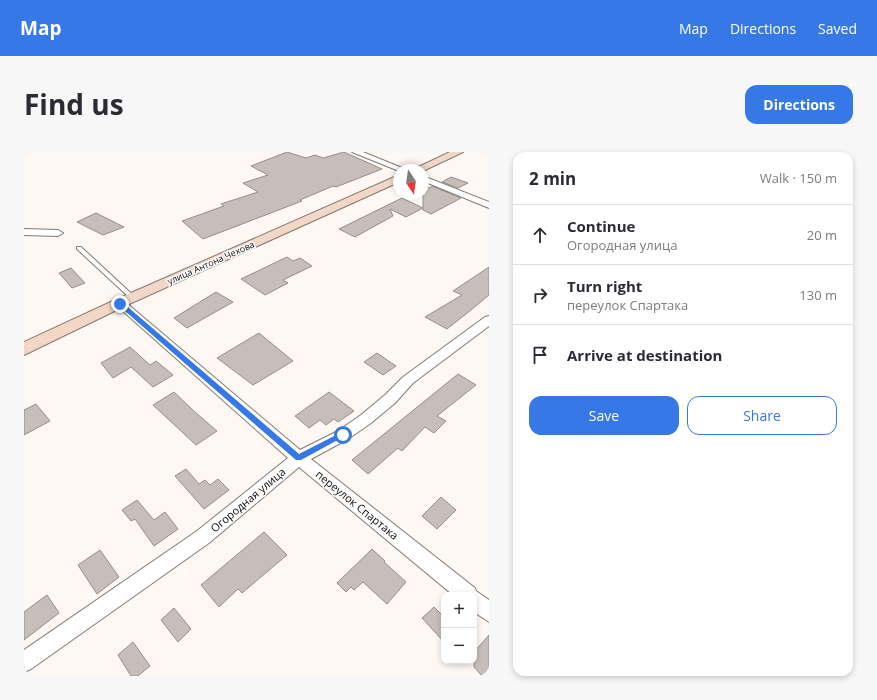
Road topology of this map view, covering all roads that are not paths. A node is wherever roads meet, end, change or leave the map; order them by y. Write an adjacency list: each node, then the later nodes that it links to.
1 (356, 152): 4 (street)
2 (458, 152): 3 (street)
3 (429, 165)
4 (393, 166)
5 (429, 180): 7 (street)
6 (393, 181): 11 (street, улица Антона Чехова)
7 (487, 202)
8 (24, 232): 9 (street)
9 (58, 233)
10 (79, 248): 11 (lane)
11 (127, 301): 13 (street, улица Антона Чехова); 14 (street, переулок Спартака)
12 (489, 320): 14 (street, Огородная улица)
13 (24, 349)
14 (299, 458): 15 (street, переулок Спартака); 18 (street, Огородная улица)
15 (464, 592)
16 (477, 602): 17 (street)
17 (489, 612)
18 (24, 662)

